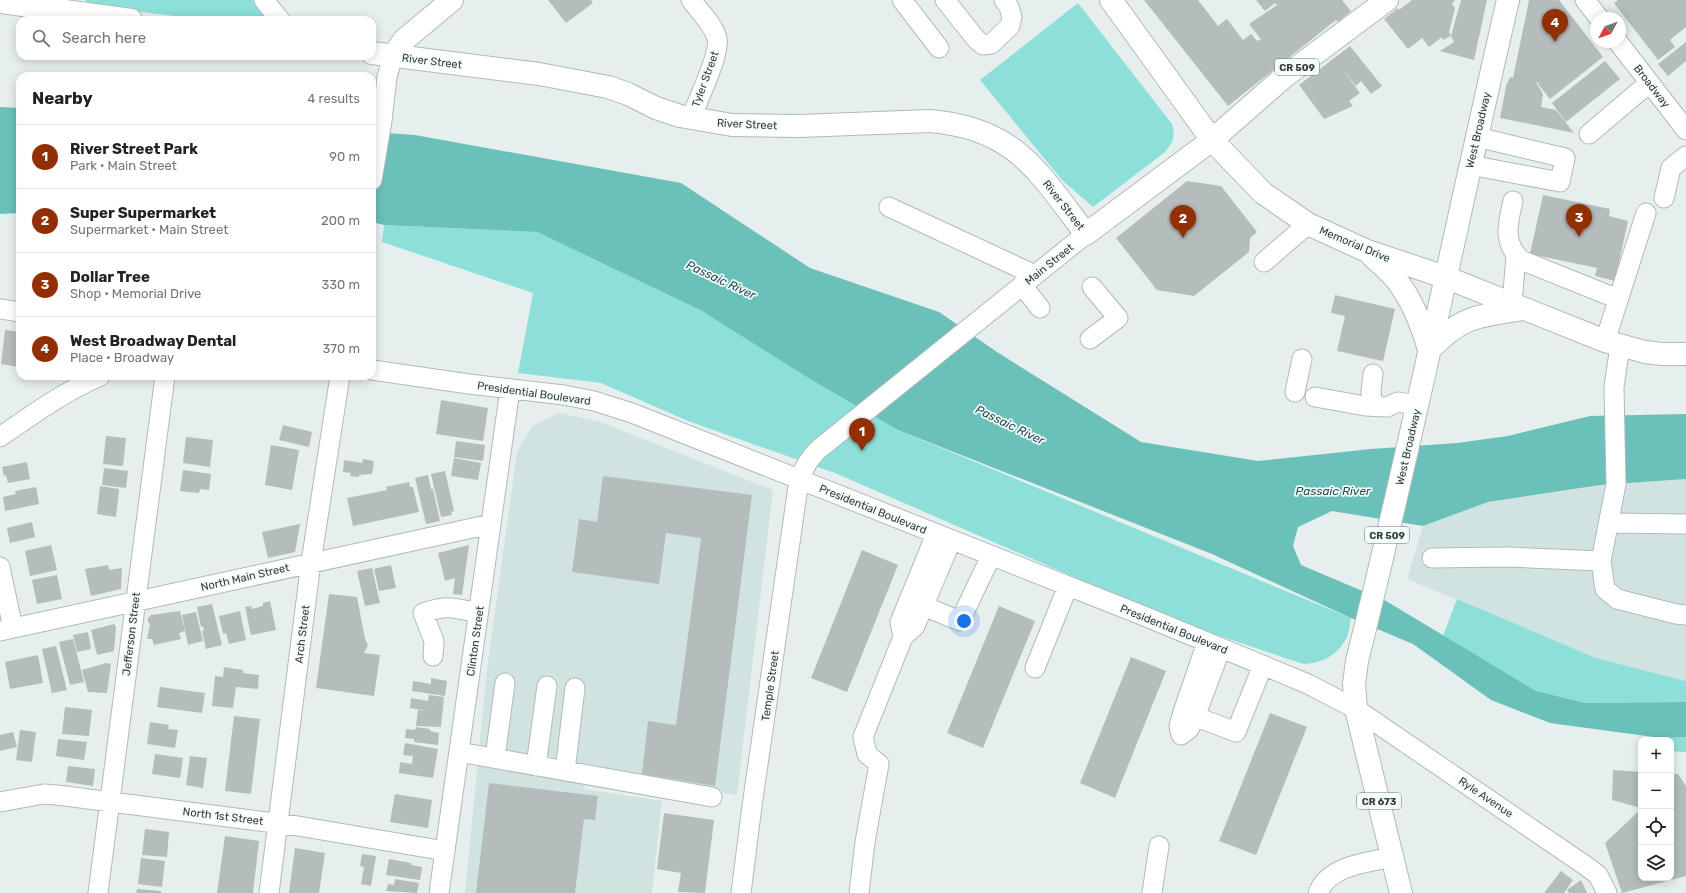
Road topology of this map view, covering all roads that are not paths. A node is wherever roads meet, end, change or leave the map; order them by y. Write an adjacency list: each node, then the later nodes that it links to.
1 (264, 0): 15 (street)
2 (452, 0): 19 (main road)
3 (690, 0): 21 (street, Tyler Street)
4 (902, 0): 16 (street)
5 (945, 0): 6 (street)
6 (1004, 0)
7 (1111, 0): 25 (main road, Memorial Drive)
8 (1508, 0): 24 (main road, West Broadway / CR 509)
9 (1585, 0): 13 (street)
10 (7, 2): 12 (main road)
11 (1375, 3): 25 (main road, Main Street / CR 509)
12 (81, 7): 14 (main road)
13 (1594, 12)
14 (116, 16)
15 (277, 16)
16 (939, 48)
17 (1623, 48): 20 (street, Broadway)
18 (376, 54): 19 (main road, River Street)
19 (393, 56): 21 (main road, River Street); 26 (street)
20 (1649, 83): 22 (street, Broadway); 23 (street)
21 (691, 118): 34 (main road, River Street)
22 (1685, 127)
23 (1589, 134)
24 (1477, 138): 28 (main road, West Broadway / CR 509); 28 (street)
25 (1212, 140): 33 (main road, Memorial Drive); 34 (main road, Main Street / CR 509)
26 (376, 156)
27 (1686, 156): 29 (street)
28 (1470, 165): 38 (main road, West Broadway / CR 509)
29 (1664, 198)
30 (1513, 200): 36 (street)
31 (889, 207): 39 (street)
32 (1646, 213): 41 (street)
33 (1308, 224): 35 (main road, Memorial Drive); 37 (street)
34 (1086, 234): 39 (street, Main Street / CR 509)
35 (1367, 251): 38 (main road, Memorial Drive); 48 (main road)
36 (1516, 256): 41 (street); 42 (street)
37 (1264, 262)
38 (1445, 277): 42 (main road, Memorial Drive); 48 (main road, West Broadway / CR 509)
39 (1028, 280): 43 (street); 62 (street, Main Street / CR 509)
40 (1092, 287): 46 (street)
41 (1618, 299): 47 (street)
42 (1518, 307): 47 (main road, Memorial Drive); 48 (main road)
43 (1040, 308)
44 (0, 309): 45 (street)
45 (16, 311)
46 (1090, 339)
47 (1613, 343): 49 (main road, Memorial Drive); 63 (street)
48 (1429, 350): 59 (main road, West Broadway / CR 509)
49 (1686, 354)
50 (1302, 359): 57 (street)
51 (376, 371): 56 (street, Presidential Boulevard)
52 (1373, 374): 60 (street)
53 (91, 380): 61 (street)
54 (164, 380): 73 (street, Jefferson Street)
55 (339, 380): 70 (street, Arch Street)
56 (510, 389): 62 (street, Presidential Boulevard); 64 (street, Clinton Street)
57 (1295, 392)
58 (1315, 397): 60 (street)
59 (1417, 405): 60 (street); 85 (main road, West Broadway / CR 509)
60 (1374, 406)
61 (0, 437)
62 (799, 480): 66 (street, Presidential Boulevard); 102 (street, Temple Street)
63 (1610, 523): 65 (street); 69 (street)
64 (491, 524): 70 (street, North Main Street); 75 (street, Clinton Street)
65 (1686, 524)
66 (944, 537): 67 (street, Presidential Boulevard); 74 (street)
67 (991, 556): 72 (street, Presidential Boulevard); 74 (street)
68 (1432, 558): 69 (street)
69 (1602, 561): 76 (street)
70 (311, 562): 73 (street, North Main Street); 95 (street, Arch Street)
71 (0, 567): 77 (street)
72 (1068, 586): 78 (street, Presidential Boulevard); 81 (street)
73 (135, 602): 77 (street, North Main Street); 94 (street, Jefferson Street)
74 (917, 603): 103 (street)
75 (478, 613): 79 (street); 88 (street, Clinton Street)
76 (1686, 615)
77 (7, 629)
78 (1214, 645): 80 (street, Presidential Boulevard); 86 (street)
79 (433, 656)
80 (1263, 665): 85 (street, Presidential Boulevard); 86 (street)
81 (1035, 668)
82 (505, 683): 89 (street)
83 (548, 686): 90 (street)
84 (575, 688): 91 (street)
85 (1356, 709): 98 (main road, West Broadway / CR 673); 107 (street, Ryle Avenue)
86 (1189, 714): 87 (street)
87 (1181, 735)
88 (459, 752): 89 (street); 97 (street, Clinton Street)
89 (495, 758): 90 (street)
90 (536, 766): 91 (street)
91 (565, 771): 92 (street)
92 (712, 798)
93 (0, 802): 94 (street, North 1st Street)
94 (109, 802): 95 (street, North 1st Street); 99 (street, Jefferson Street)
95 (279, 823): 97 (street, North 1st Street); 100 (street, Arch Street)
96 (1159, 846): 104 (street)
97 (445, 851): 101 (street, Clinton Street)
98 (1392, 857): 105 (street); 106 (main road, West Broadway / CR 673)
99 (98, 893)
100 (269, 893)
101 (439, 893)
102 (742, 893)
103 (859, 893)
104 (1152, 893)
105 (1318, 893)
106 (1401, 893)
107 (1608, 893)

